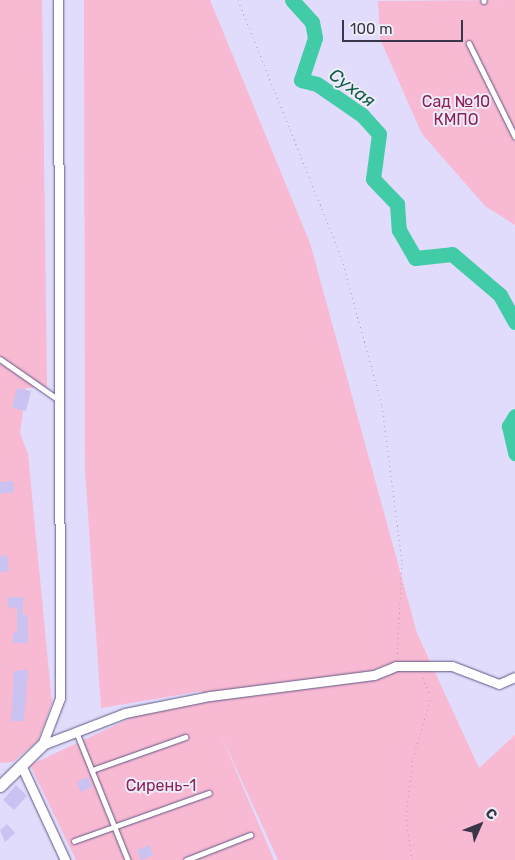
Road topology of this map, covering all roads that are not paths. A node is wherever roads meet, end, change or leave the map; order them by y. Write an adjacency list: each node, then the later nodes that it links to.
1 (58, 0): 5 (street)
2 (469, 42): 3 (lane)
3 (515, 136)
4 (0, 359): 5 (lane)
5 (60, 400): 9 (street)
6 (515, 677): 7 (street)
7 (77, 733): 9 (street); 11 (lane)
8 (185, 737): 11 (lane)
9 (42, 745): 10 (street)
10 (20, 765): 12 (street); 17 (street)
11 (92, 770): 14 (lane)
12 (0, 786)
13 (209, 792): 14 (lane)
14 (115, 828): 16 (lane); 18 (lane)
15 (250, 835): 19 (lane)
16 (74, 841)
17 (65, 860)
18 (128, 860)
19 (186, 860)

